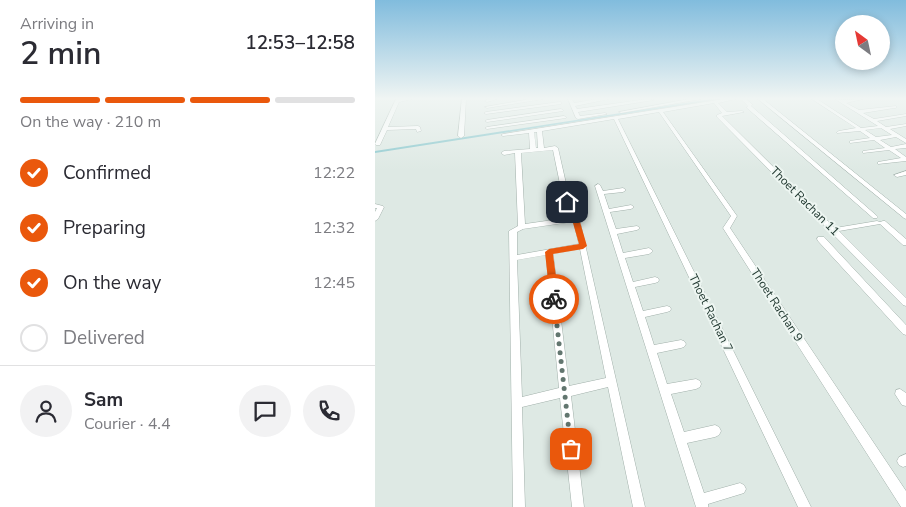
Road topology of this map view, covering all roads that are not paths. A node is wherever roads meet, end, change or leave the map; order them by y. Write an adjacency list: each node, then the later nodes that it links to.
1 (387, 123): 17 (street)
2 (462, 123): 25 (street)
3 (522, 123): 15 (street)
4 (581, 123): 18 (street)
5 (618, 123): 82 (street, Thoet Rachan 7)
6 (669, 123): 77 (street, Thoet Rachan 9)
7 (729, 123): 52 (street, Thoet Rachan 11)
8 (768, 123): 49 (street)
9 (789, 123): 46 (street)
10 (849, 123): 19 (street)
11 (875, 123): 16 (street)
12 (836, 125): 23 (street)
13 (906, 125): 16 (street)
14 (879, 127): 19 (street)
15 (487, 128)
16 (886, 128): 28 (street)
17 (384, 129): 20 (street); 30 (street)
18 (539, 130): 21 (street); 32 (street)
19 (860, 130): 23 (street); 27 (street)
20 (419, 131)
21 (531, 131): 24 (street); 34 (street)
22 (839, 132): 23 (street)
23 (846, 132)
24 (503, 134)
25 (461, 136)
26 (894, 136): 27 (street)
27 (874, 139): 29 (street); 33 (street)
28 (905, 139)
29 (852, 142)
30 (378, 144)
31 (906, 146): 33 (street)
32 (541, 148): 34 (street); 48 (street)
33 (889, 148): 36 (street); 38 (street)
34 (533, 149): 35 (street)
35 (518, 151): 37 (street); 50 (street)
36 (865, 152)
37 (504, 153)
38 (906, 159): 39 (street)
39 (880, 162)
40 (906, 174): 41 (street)
41 (897, 175)
42 (623, 190): 45 (street)
43 (375, 206): 47 (street)
44 (631, 207): 45 (street)
45 (606, 211): 53 (street)
46 (906, 217)
47 (375, 219)
48 (571, 220): 50 (street); 56 (street)
49 (877, 221): 52 (street); 55 (street)
50 (522, 227): 60 (street)
51 (637, 228): 53 (street)
52 (832, 228): 63 (street, Thoet Rachan 11)
53 (614, 232): 59 (street)
54 (821, 239): 66 (street)
55 (906, 243)
56 (583, 246): 58 (street); 69 (street)
57 (649, 251): 59 (street)
58 (549, 252): 60 (street); 72 (street)
59 (621, 256): 62 (street)
60 (513, 258): 73 (street)
61 (655, 280): 62 (street)
62 (631, 285): 65 (street)
63 (906, 303)
64 (667, 310): 65 (street)
65 (640, 315): 68 (street)
66 (906, 331)
67 (681, 344): 68 (street)
68 (651, 350): 71 (street)
69 (612, 381): 72 (street); 81 (street)
70 (696, 384): 71 (street)
71 (665, 390): 75 (street)
72 (565, 392): 73 (street); 80 (street)
73 (517, 403): 79 (street)
74 (715, 430): 75 (street)
75 (680, 440): 78 (street)
76 (740, 489): 78 (street)
77 (906, 502)
78 (701, 504)
79 (519, 507)
80 (578, 507)
81 (639, 507)
82 (805, 507)

